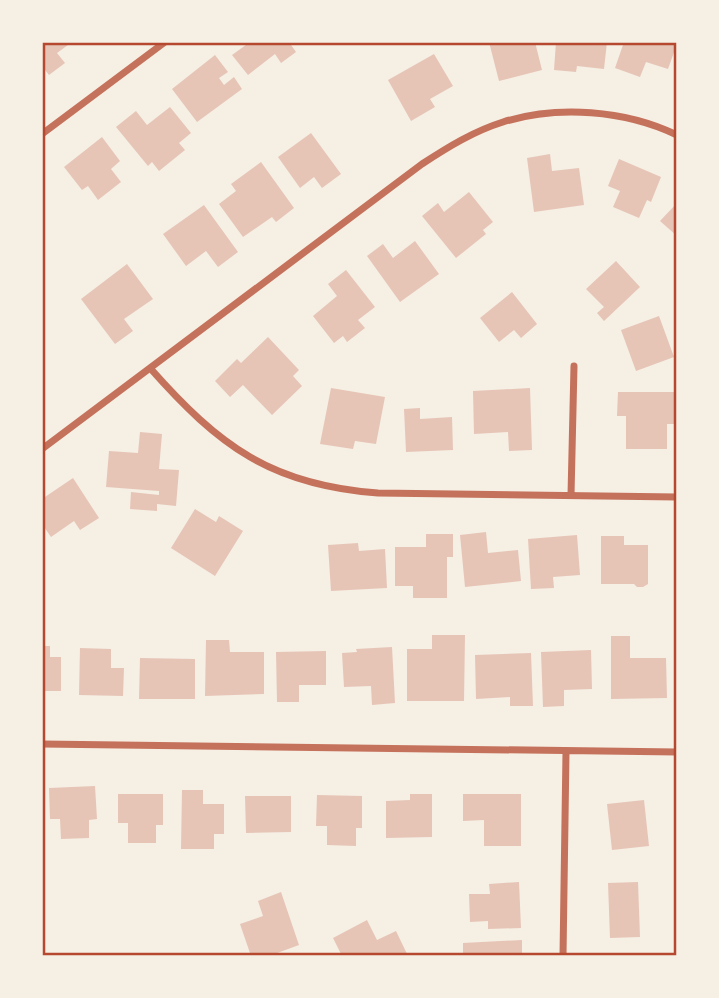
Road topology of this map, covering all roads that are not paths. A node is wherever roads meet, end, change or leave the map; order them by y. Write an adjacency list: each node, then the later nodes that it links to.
1 (165, 42): 2 (street)
2 (42, 134)
3 (677, 135): 5 (street)
4 (574, 366): 7 (street)
5 (150, 368): 6 (street); 7 (street)
6 (42, 449)
7 (570, 495): 8 (street)
8 (677, 497)
9 (42, 744): 10 (street)
10 (566, 752): 11 (street); 12 (street)
11 (677, 752)
12 (563, 956)

